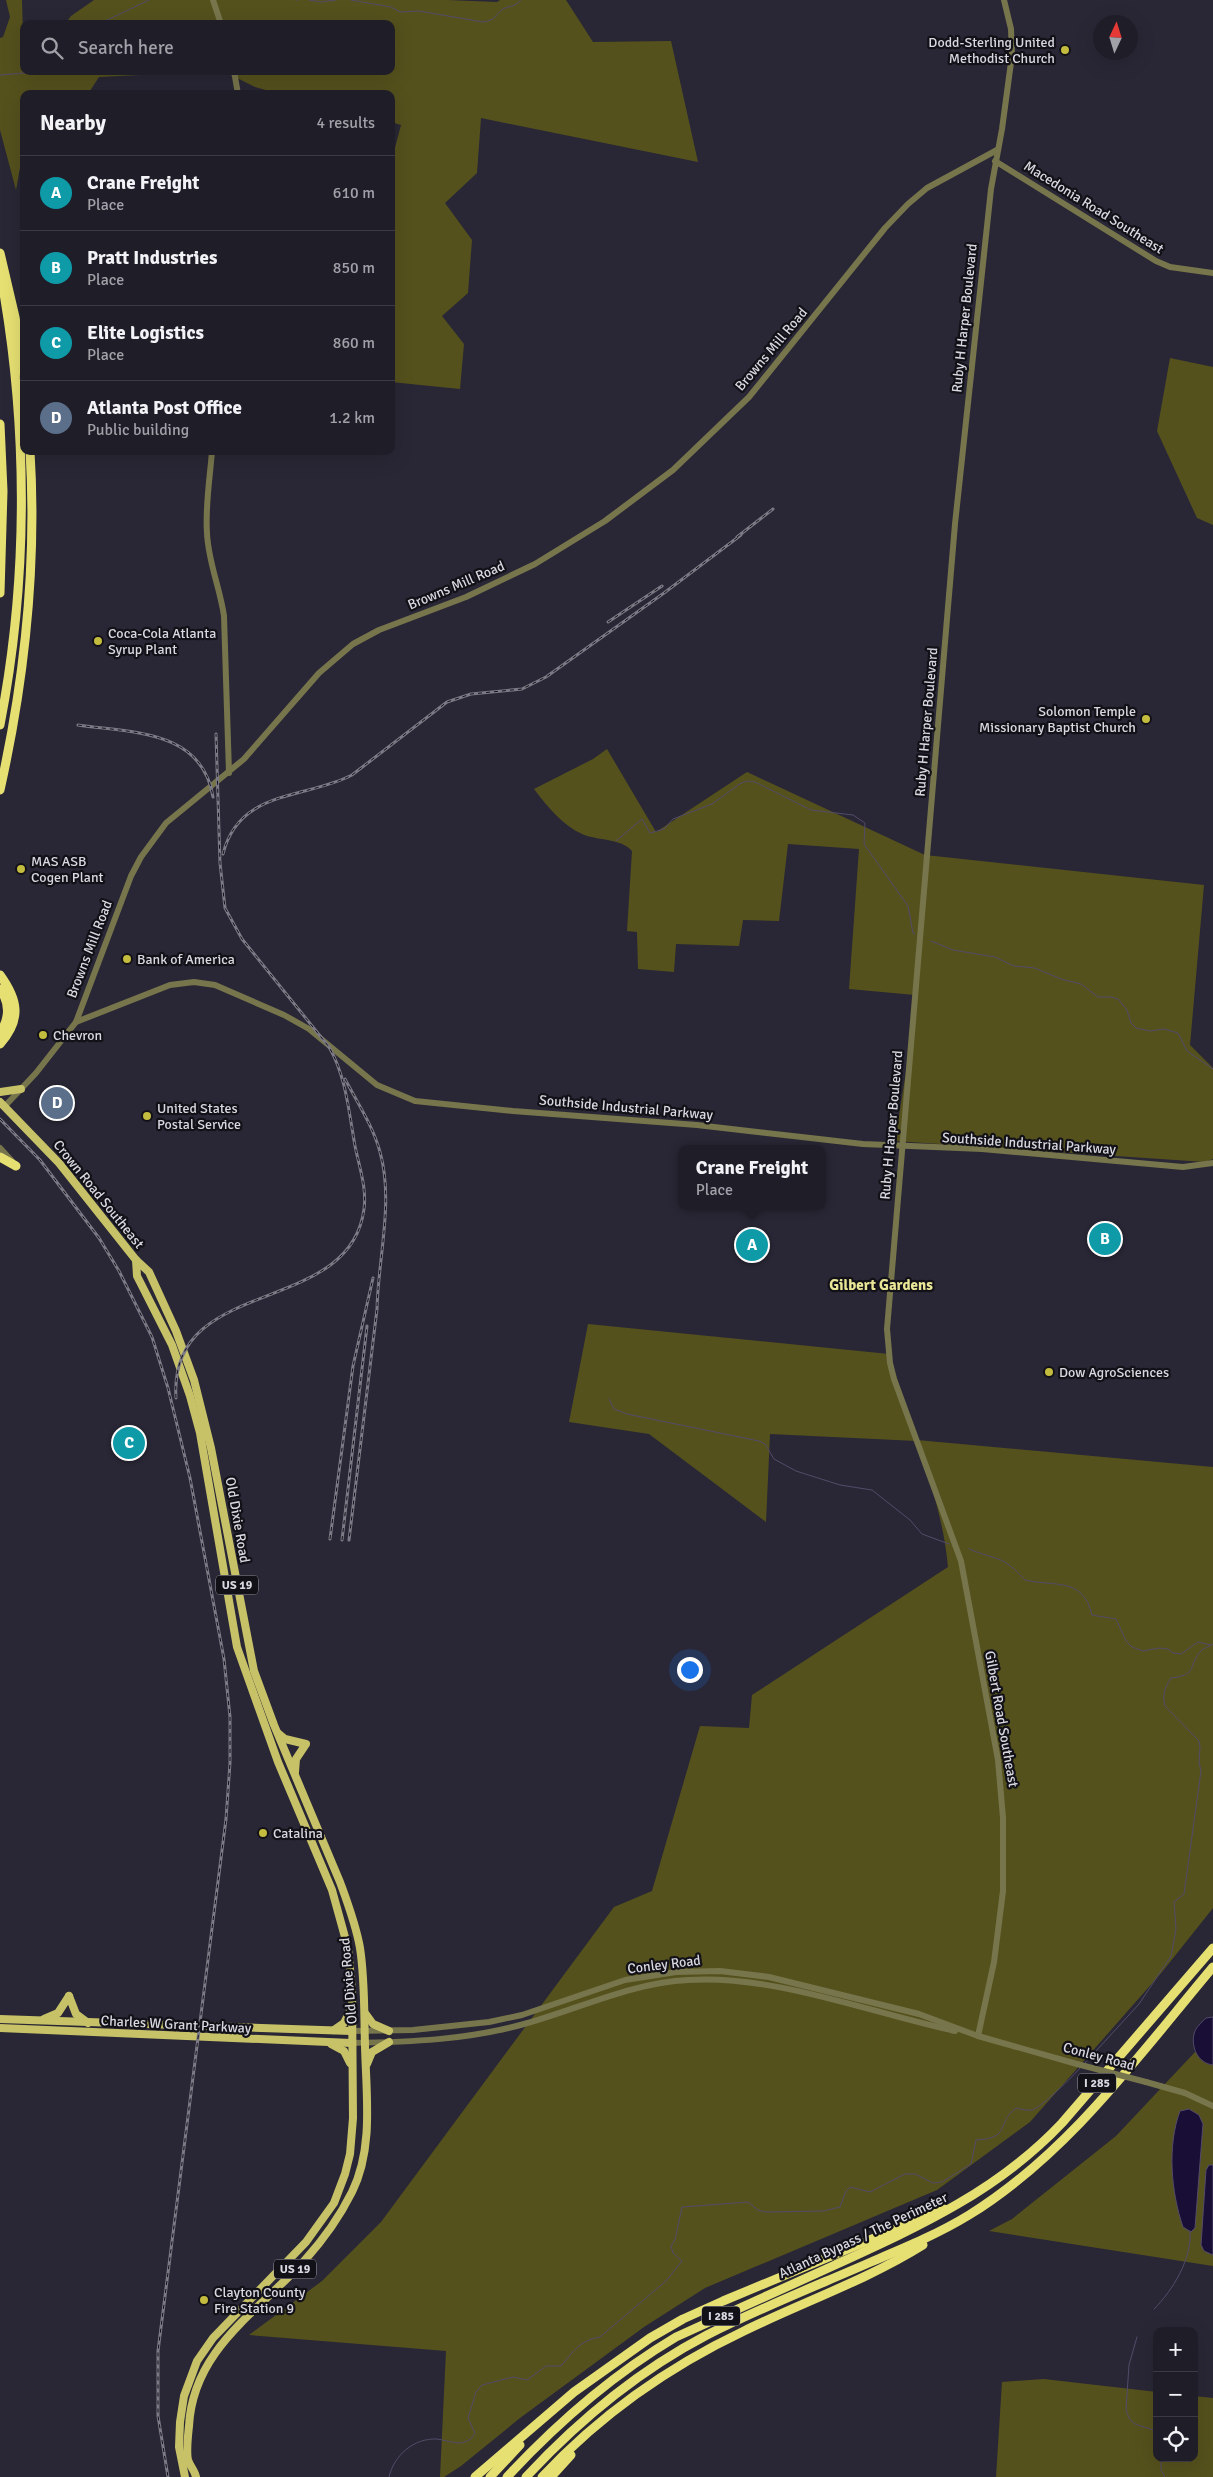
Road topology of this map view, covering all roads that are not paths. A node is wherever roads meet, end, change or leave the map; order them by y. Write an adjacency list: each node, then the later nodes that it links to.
1 (214, 0): 3 (street)
2 (1004, 0): 6 (street, Ruby H Harper Boulevard)
3 (220, 20)
4 (235, 75): 5 (street)
5 (237, 90)
6 (997, 150): 7 (street, Ruby H Harper Boulevard); 21 (street, Browns Mill Road)
7 (995, 161): 10 (street, Macedonia Road Southeast); 31 (street, Ruby H Harper Boulevard)
8 (0, 253): 11 (highway)
9 (0, 271): 18 (highway)
10 (1213, 273)
11 (20, 350)
12 (0, 424): 15 (highway)
13 (30, 455): 22 (highway)
14 (212, 455): 21 (street)
15 (2, 522): 16 (highway); 17 (highway)
16 (0, 533)
17 (0, 592)
18 (10, 656): 19 (highway); 20 (highway)
19 (0, 691)
20 (0, 725)
21 (229, 773): 25 (street, Browns Mill Road)
22 (0, 790)
23 (0, 975): 27 (highway)
24 (0, 989): 26 (highway)
25 (76, 1022): 28 (street, Browns Mill Road); 31 (street, Southside Industrial Parkway)
26 (0, 1033)
27 (0, 1044)
28 (21, 1089): 29 (main road); 30 (street, Browns Mill Road)
29 (0, 1092)
30 (2, 1104): 36 (main road, Crown Road Southeast / US 19)
31 (901, 1147): 34 (street, Southside Industrial Parkway); 39 (street, Ruby H Harper Boulevard)
32 (0, 1148): 35 (street)
33 (0, 1157): 35 (highway)
34 (1213, 1163)
35 (16, 1166)
36 (136, 1260): 37 (main road, Crown Road Southeast / US 19); 38 (main road, Crown Road Southeast / US 19)
37 (195, 1415): 44 (main road, Old Dixie Road / US 19)
38 (204, 1416): 40 (main road, Old Dixie Road / US 19)
39 (917, 1444): 54 (street, Gilbert Road Southeast)
40 (278, 1734): 41 (main road, Old Dixie Road / US 19); 41 (main road)
41 (295, 1774): 45 (main road, Old Dixie Road / US 19)
42 (1213, 1948): 62 (highway, Atlanta Bypass / The Perimeter / I 285)
43 (1213, 1967): 63 (highway, Atlanta Bypass / The Perimeter / I 285)
44 (352, 2007): 50 (main road); 51 (main road, Old Dixie Road / US 19)
45 (364, 2011): 52 (main road, Old Dixie Road / US 19); 53 (main road)
46 (0, 2019): 47 (main road, Charles W Grant Parkway)
47 (36, 2021): 48 (main road, Charles W Grant Parkway); 48 (main road)
48 (88, 2023): 50 (main road, Charles W Grant Parkway)
49 (0, 2028): 56 (main road, Charles W Grant Parkway)
50 (333, 2030): 51 (main road, Charles W Grant Parkway)
51 (351, 2031): 52 (street, Conley Road); 57 (main road, Old Dixie Road / US 19)
52 (365, 2031): 53 (street, Conley Road); 58 (main road, Old Dixie Road / US 19)
53 (389, 2031): 54 (street, Conley Road)
54 (978, 2036): 55 (street, Conley Road); 61 (street, Conley Road, bridge)
55 (389, 2042): 58 (street, Conley Road); 60 (main road)
56 (327, 2043): 57 (main road, Charles W Grant Parkway); 59 (main road)
57 (351, 2043): 58 (street, Conley Road); 59 (main road, Old Dixie Road)
58 (365, 2043): 60 (main road, Old Dixie Road / US 19)
59 (351, 2066): 66 (main road, Old Dixie Road)
60 (365, 2068): 67 (main road, Old Dixie Road / US 19)
61 (1213, 2106)
62 (966, 2201): 64 (highway); 70 (highway, Atlanta Bypass / The Perimeter / I 285)
63 (952, 2225): 65 (highway); 71 (highway, Atlanta Bypass / The Perimeter / I 285)
64 (546, 2417): 68 (highway); 69 (highway)
65 (594, 2428): 72 (highway); 73 (highway)
66 (185, 2477)
67 (196, 2477)
68 (475, 2477)
69 (490, 2477)
70 (507, 2477)
71 (526, 2477)
72 (542, 2477)
73 (551, 2477)

